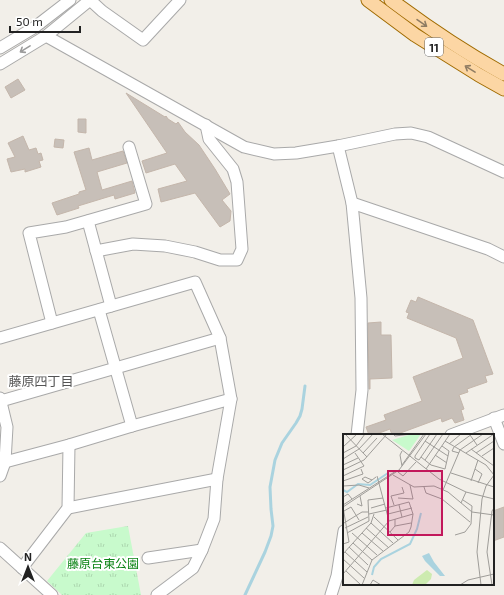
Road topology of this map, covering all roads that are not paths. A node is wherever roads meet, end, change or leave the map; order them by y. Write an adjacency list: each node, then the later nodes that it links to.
1 (70, 0): 7 (street)
2 (90, 0): 3 (street); 6 (street)
3 (180, 0)
4 (368, 0): 10 (main road, 11, one-way to 4)
5 (391, 0): 9 (main road, 11, one-way to 9)
6 (46, 36): 8 (street, one-way to 8); 11 (street)
7 (0, 48)
8 (0, 64)
9 (504, 74)
10 (504, 89)
11 (206, 125): 12 (street); 17 (street)
12 (338, 146): 14 (street); 15 (street)
13 (129, 147): 16 (street)
14 (504, 172)
15 (352, 203): 18 (street); 29 (street)
16 (88, 221): 17 (street); 21 (street)
17 (96, 251): 19 (street)
18 (504, 257)
19 (111, 306): 20 (street); 23 (street)
20 (99, 310): 21 (street); 24 (street)
21 (52, 323): 22 (street)
22 (0, 338)
23 (220, 338): 24 (street); 26 (street)
24 (116, 368): 25 (street); 28 (street)
25 (0, 399): 33 (street)
26 (231, 399): 28 (street); 35 (street)
27 (499, 417): 30 (street); 31 (street)
28 (132, 426): 32 (street)
29 (357, 434)
30 (454, 434)
31 (504, 444)
32 (69, 445): 33 (street); 36 (street)
33 (5, 462): 34 (street)
34 (0, 476)
35 (217, 479): 36 (street); 39 (street)
36 (68, 508): 41 (street)
37 (343, 537): 44 (street)
38 (0, 548): 41 (street)
39 (202, 550): 40 (street); 43 (street)
40 (148, 558)
41 (22, 568): 42 (street)
42 (52, 595)
43 (157, 595)
44 (331, 595)

